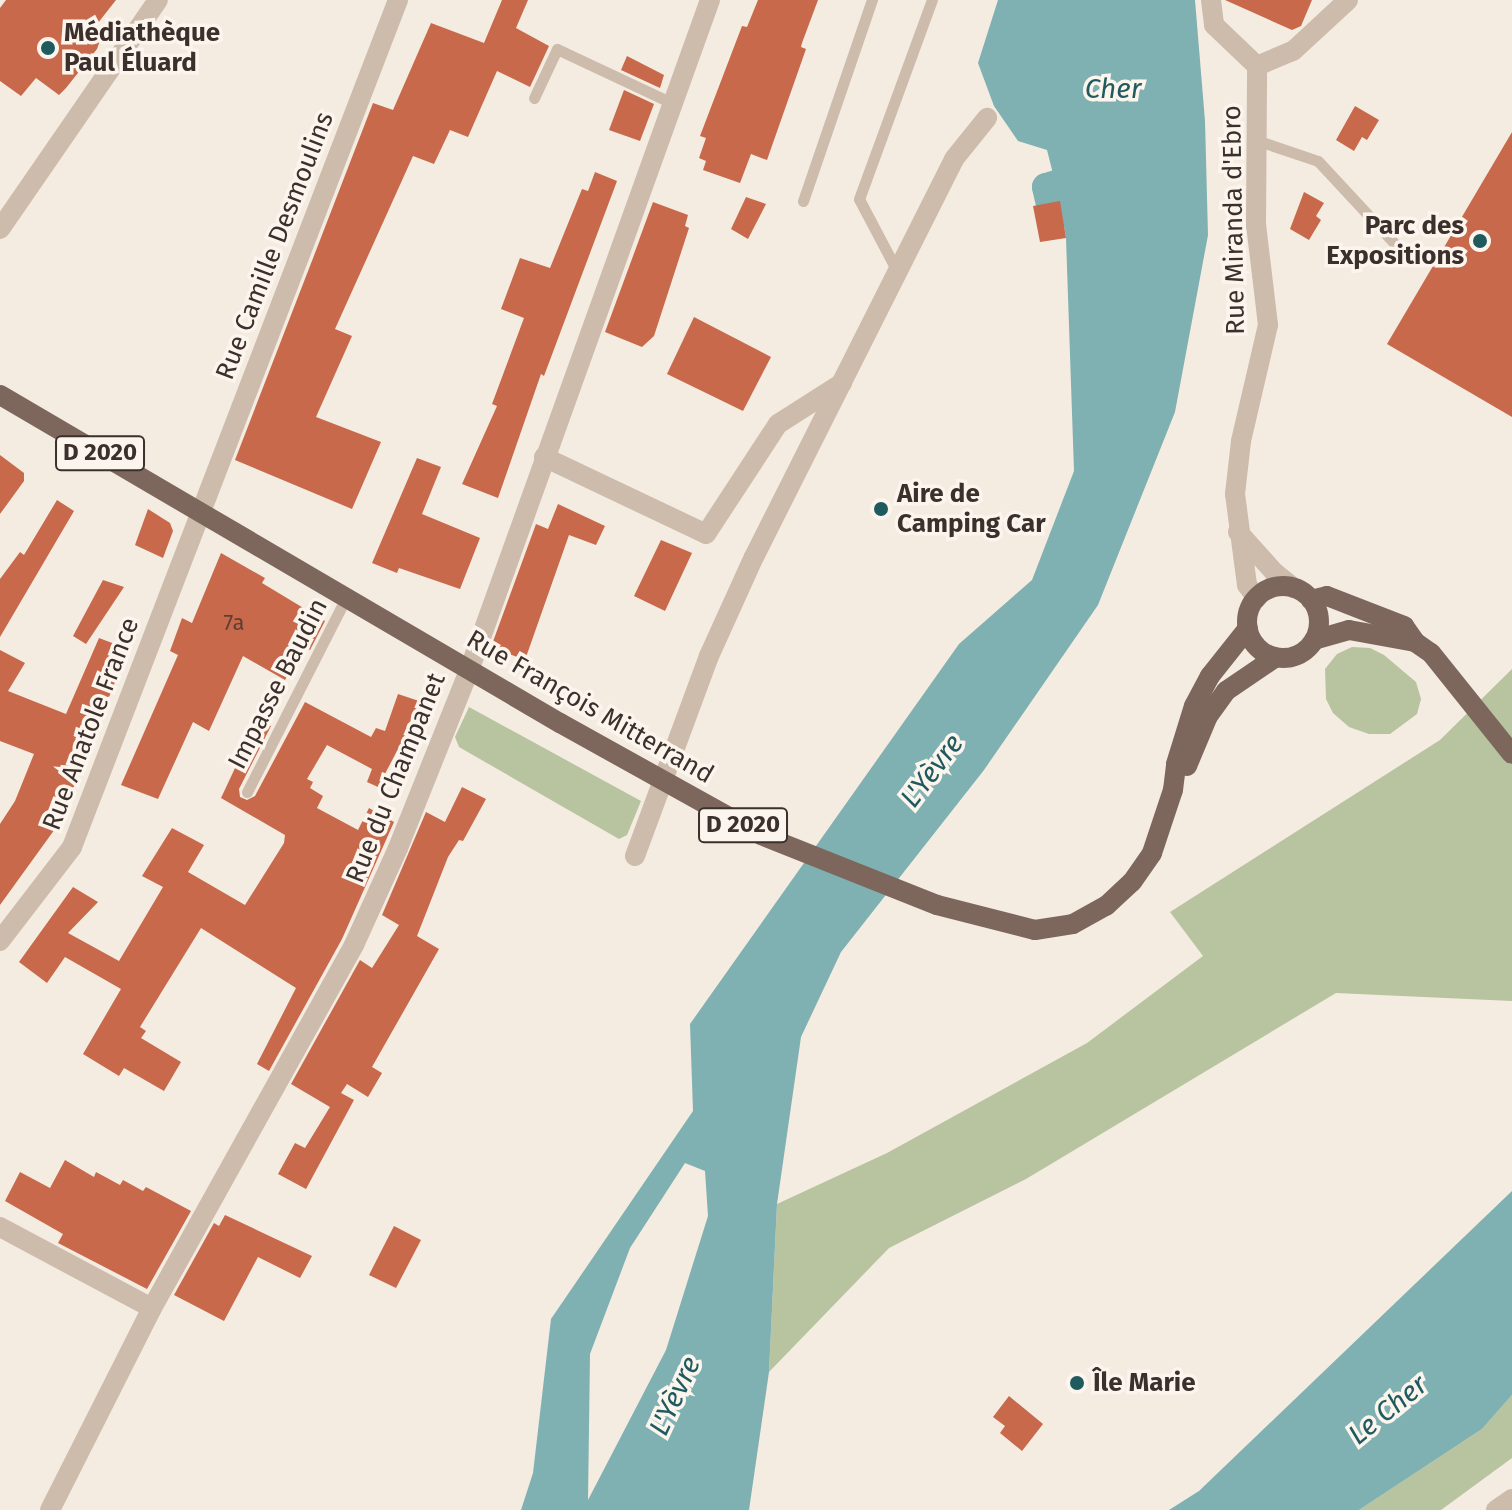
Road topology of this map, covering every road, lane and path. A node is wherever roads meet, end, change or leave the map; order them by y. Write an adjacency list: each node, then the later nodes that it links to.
1 (158, 0): 14 (street)
2 (398, 0): 20 (street, Rue Camille Desmoulins)
3 (710, 0): 10 (street, Rue du Champanet)
4 (872, 0): 13 (lane)
5 (932, 0): 16 (lane)
6 (1211, 0): 8 (street)
7 (1348, 0): 8 (street)
8 (1257, 66): 12 (street, Rue Miranda d'Ebro)
9 (534, 98): 10 (lane)
10 (672, 103): 19 (street, Rue du Champanet)
11 (987, 118): 16 (street)
12 (1256, 140): 15 (lane); 21 (street, Rue Miranda d'Ebro)
13 (803, 201)
14 (0, 229)
15 (1397, 246)
16 (898, 272): 17 (street)
17 (842, 383): 19 (street); 33 (street)
18 (0, 395): 20 (main road, Rue François Mitterrand / D 2020)
19 (544, 457): 29 (street, Rue du Champanet)
20 (200, 511): 23 (main road, Rue François Mitterrand / D 2020); 34 (street, Rue Anatole France)
21 (1238, 532): 22 (street); 24 (street, Rue Miranda d'Ebro)
22 (1303, 594): 24 (main road); 26 (main road); 27 (main road)
23 (347, 595): 29 (main road, Rue François Mitterrand / D 2020); 32 (lane, Impasse Baudin)
24 (1257, 598): 25 (main road)
25 (1248, 628): 28 (main road); 31 (main road, D 2020)
26 (1314, 640): 27 (main road); 28 (main road)
27 (1418, 643): 30 (main road)
28 (1276, 657): 31 (main road, D 2020)
29 (470, 668): 31 (main road, Rue François Mitterrand / D 2020, bridge); 36 (street, Rue du Champanet)
30 (1512, 754)
31 (1173, 790)
32 (247, 792)
33 (635, 856)
34 (0, 941)
35 (0, 1227): 36 (street)
36 (152, 1308): 38 (street, Rue du Champanet)
37 (1512, 1499): 39 (street)
38 (50, 1510)
39 (1496, 1510)

